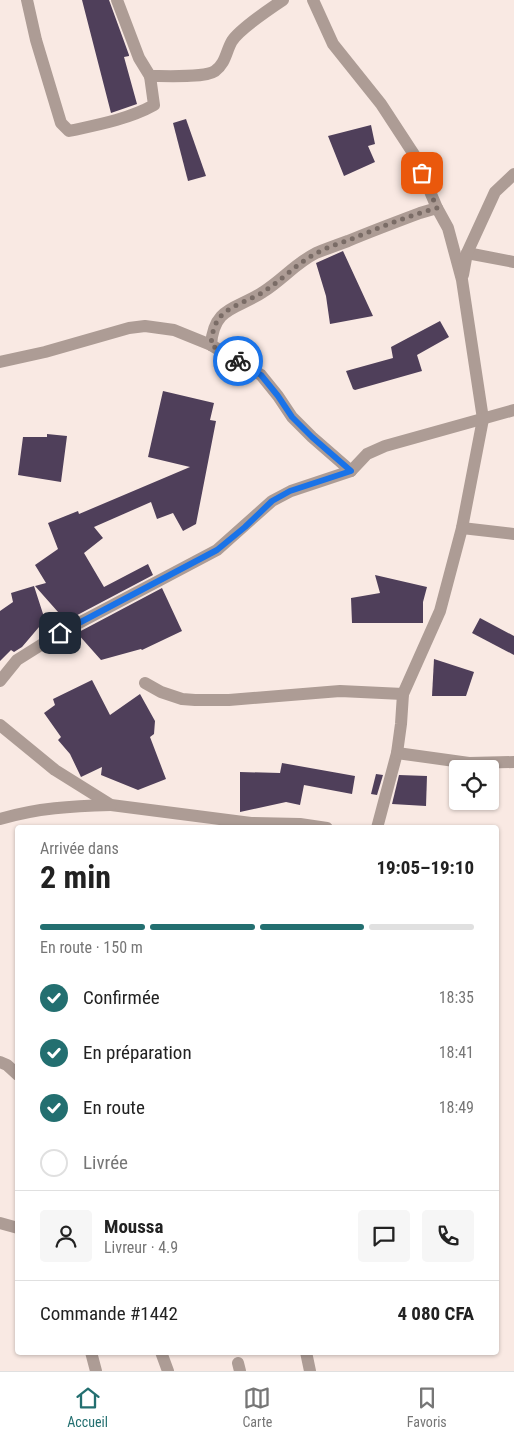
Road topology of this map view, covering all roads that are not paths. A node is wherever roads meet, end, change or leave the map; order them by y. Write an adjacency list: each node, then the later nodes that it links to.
1 (27, 0): 5 (street)
2 (116, 0): 5 (street)
3 (283, 0): 5 (street)
4 (313, 0): 7 (street)
5 (150, 76)
6 (514, 174): 8 (street)
7 (437, 208): 10 (street); 11 (street)
8 (467, 253): 9 (street); 10 (street)
9 (514, 262)
10 (462, 280): 14 (street)
11 (211, 345): 12 (street); 15 (street)
12 (0, 362)
13 (514, 410): 14 (street)
14 (484, 419): 15 (street); 16 (street)
15 (351, 471): 18 (street)
16 (462, 528): 17 (street); 20 (street)
17 (514, 534)
18 (0, 681)
19 (145, 683): 20 (street)
20 (403, 694): 22 (street)
21 (0, 726): 24 (street)
22 (397, 753): 23 (street); 27 (street)
23 (514, 762)
24 (110, 805): 25 (street); 26 (street)
25 (0, 819)
26 (307, 825)
27 (378, 825)
28 (0, 1062): 29 (street)
29 (15, 1072)
30 (0, 1223): 31 (street)
31 (15, 1227)
32 (92, 1355): 35 (street)
33 (162, 1355): 36 (street)
34 (307, 1355): 37 (street)
35 (96, 1371)
36 (168, 1371)
37 (310, 1371)

